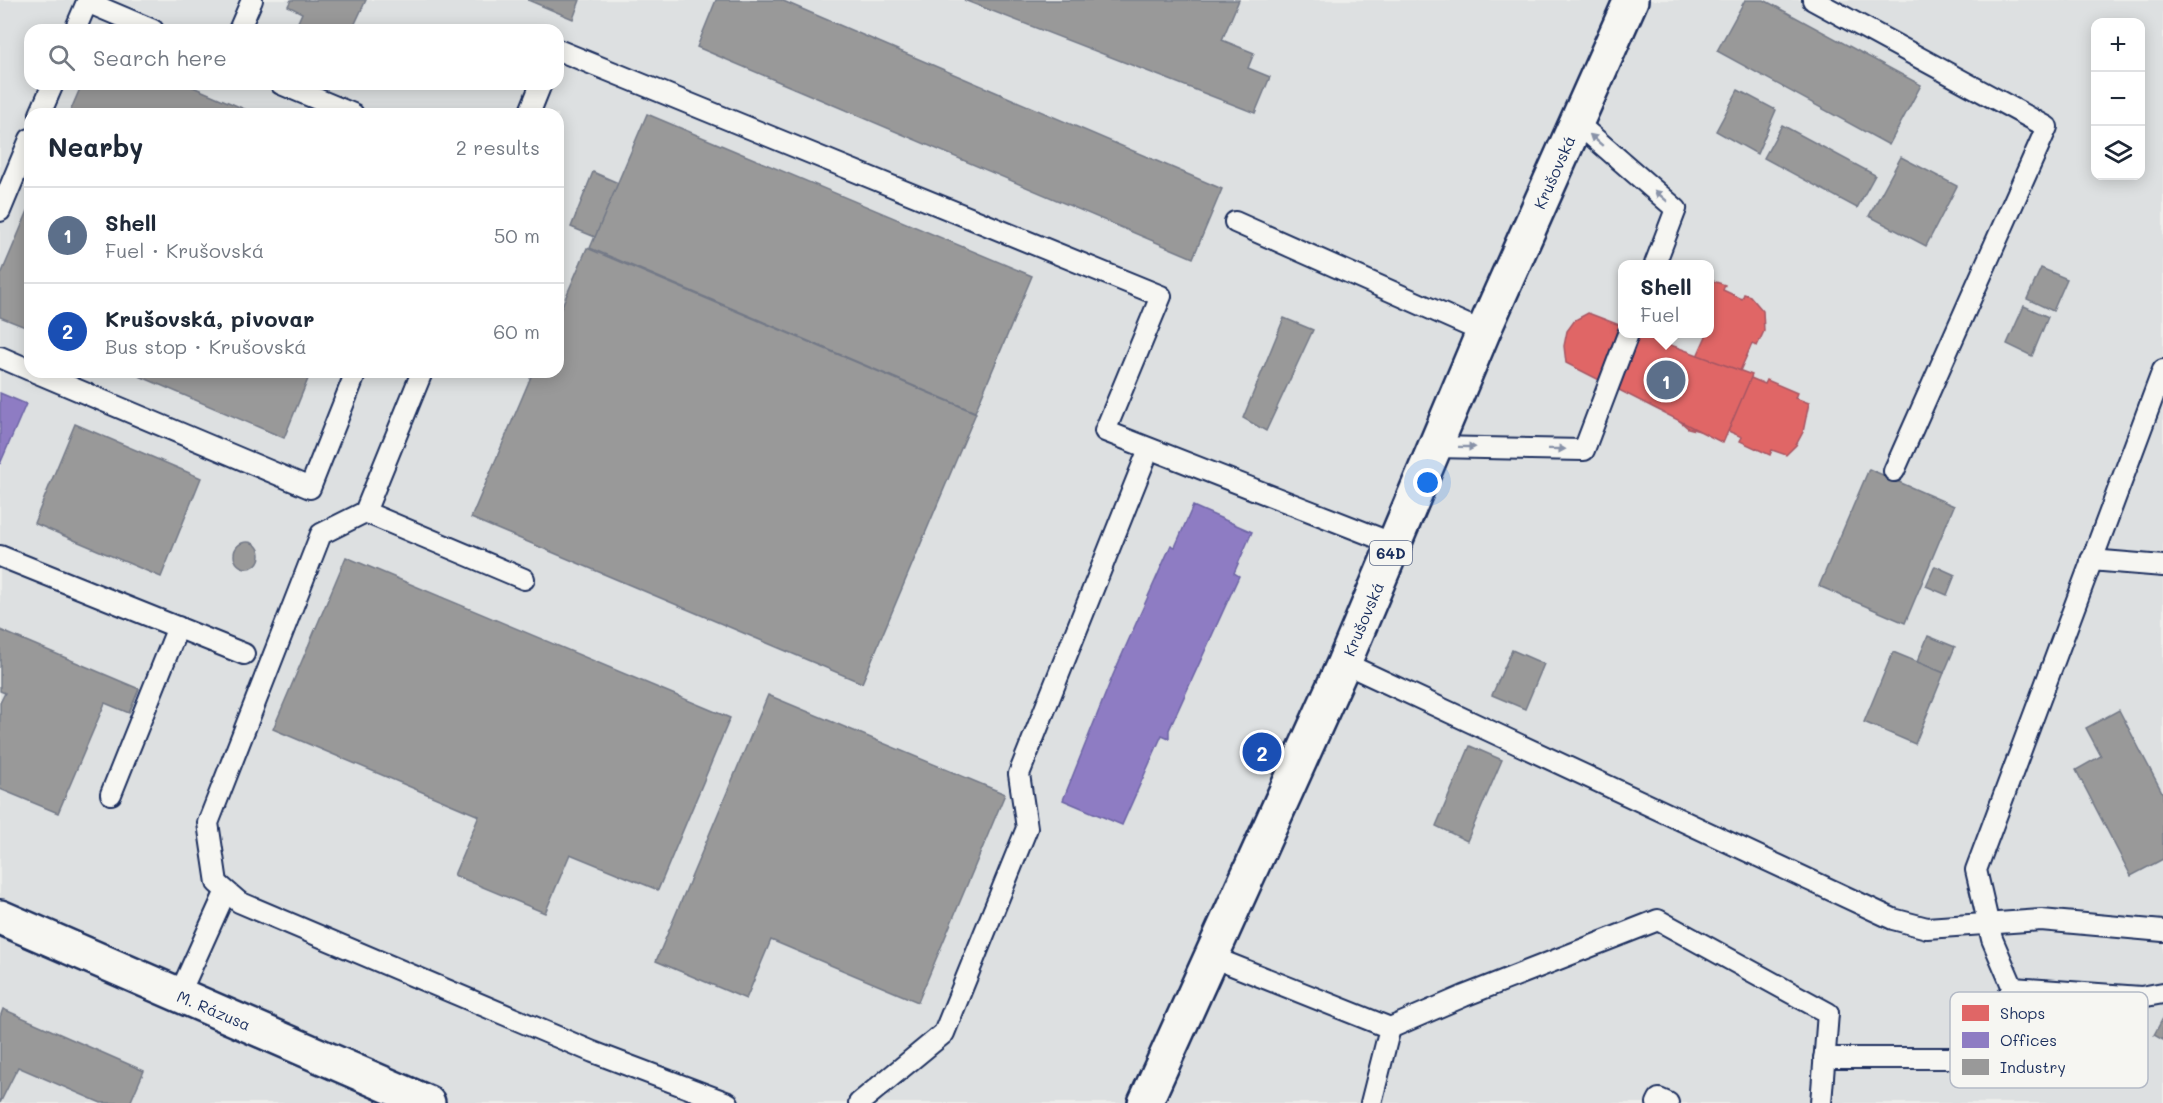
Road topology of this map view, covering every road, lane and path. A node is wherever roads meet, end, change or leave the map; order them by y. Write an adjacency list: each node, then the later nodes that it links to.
1 (252, 0): 6 (lane)
2 (1630, 0): 14 (main road, Krušovská / 64D)
3 (1814, 0): 29 (lane)
4 (78, 24): 5 (lane)
5 (139, 24)
6 (242, 24)
7 (564, 52): 28 (lane)
8 (50, 90): 11 (lane)
9 (295, 90): 12 (lane)
10 (539, 90): 13 (lane)
11 (43, 108)
12 (338, 108)
13 (531, 108)
14 (1576, 122): 18 (lane, one-way to 14); 19 (main road, Krušovská / 64D)
15 (24, 153): 16 (lane)
16 (0, 211)
17 (1235, 222): 19 (lane)
18 (1657, 260)
19 (1483, 332): 27 (main road, Krušovská / 64D)
20 (1626, 338): 27 (lane, one-way to 20)
21 (0, 357): 22 (lane)
22 (24, 367)
23 (2163, 370): 33 (lane)
24 (49, 378): 25 (lane)
25 (354, 378)
26 (420, 378): 30 (lane)
27 (1435, 447): 31 (main road, Krušovská / 64D)
28 (1149, 449): 31 (lane); 56 (lane)
29 (1894, 471)
30 (365, 512): 35 (lane); 40 (lane)
31 (1394, 544): 38 (main road, Krušovská / 64D)
32 (0, 556): 36 (lane)
33 (2091, 560): 34 (lane); 42 (lane)
34 (2163, 566)
35 (524, 579)
36 (178, 627): 37 (lane); 39 (lane)
37 (244, 654)
38 (1344, 663): 42 (lane); 44 (main road, Krušovská / 64D)
39 (111, 794)
40 (225, 893): 49 (lane); 55 (lane)
41 (0, 917): 49 (main road, M. Rázusa)
42 (1988, 923): 43 (lane); 45 (lane)
43 (2163, 931)
44 (1212, 957): 51 (lane); 57 (main road, Krušovská / 64D)
45 (2013, 988): 46 (lane); 47 (lane)
46 (2011, 992)
47 (2070, 992)
48 (2163, 993): 50 (lane)
49 (179, 995): 54 (main road, M. Rázusa)
50 (2148, 996)
51 (1390, 1028): 52 (lane); 58 (lane)
52 (1824, 1058): 53 (lane); 61 (lane)
53 (1950, 1058)
54 (428, 1103)
55 (728, 1103)
56 (859, 1103)
57 (1145, 1103)
58 (1371, 1103)
59 (1657, 1103): 60 (lane)
60 (1668, 1103)
61 (1821, 1103)

